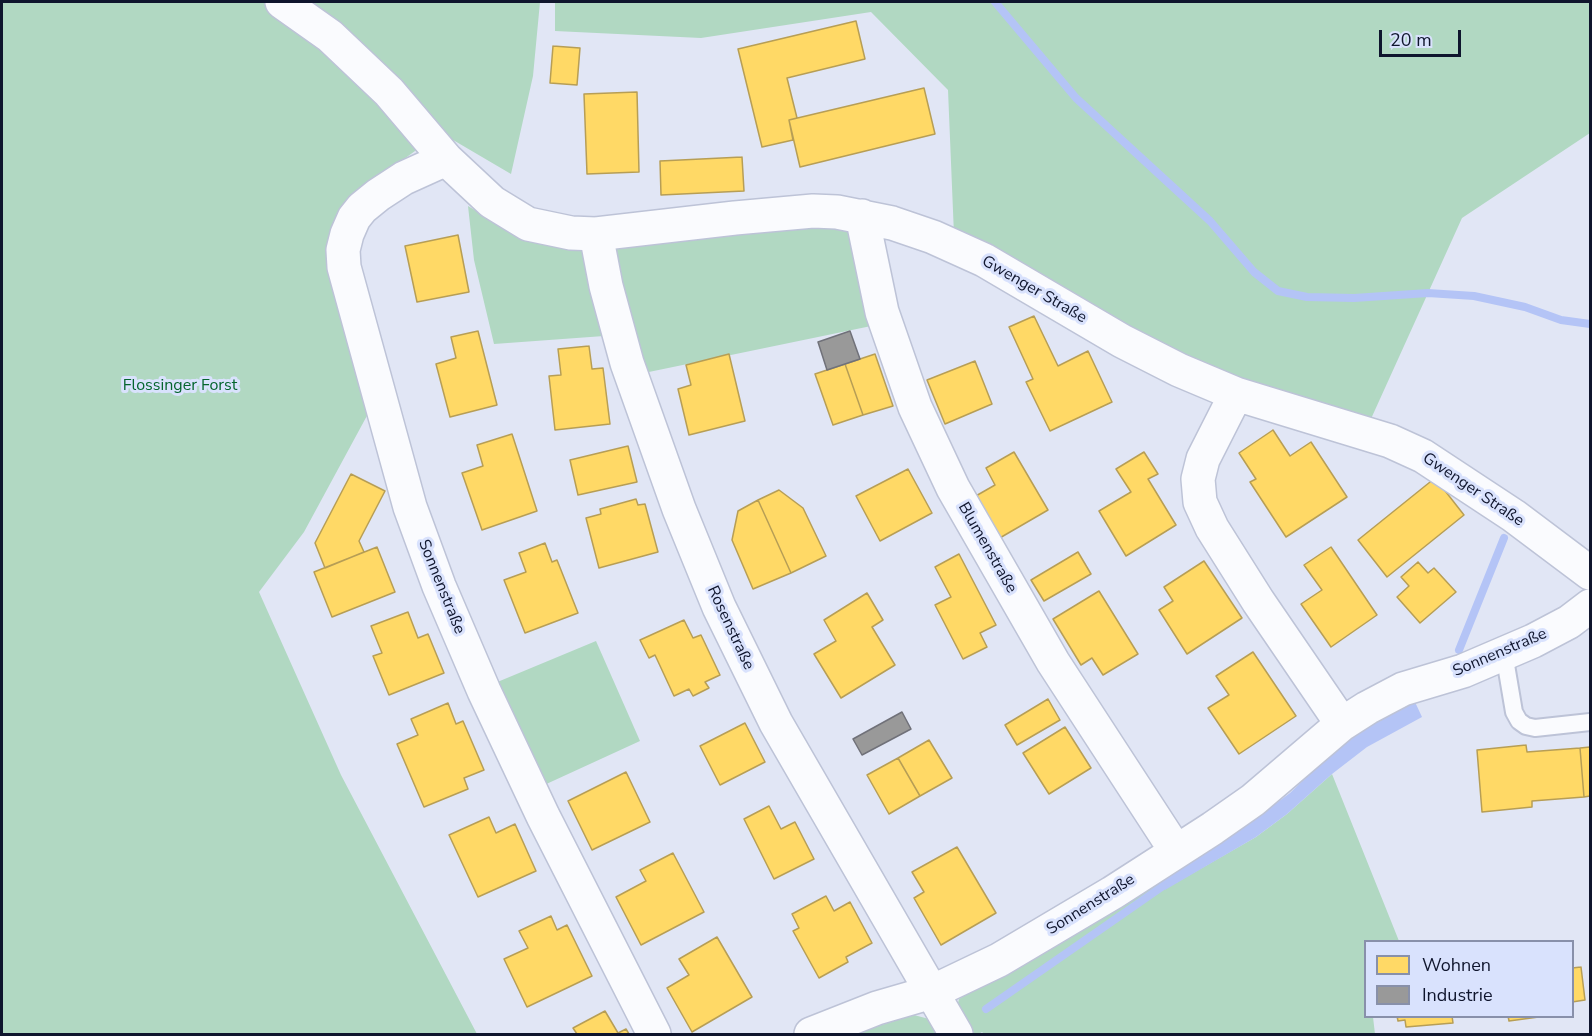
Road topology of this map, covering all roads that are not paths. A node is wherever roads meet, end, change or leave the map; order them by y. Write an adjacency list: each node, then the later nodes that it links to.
1 (282, 2): 2 (street, Gwenger Straße)
2 (446, 159): 4 (street, Gwenger Straße); 13 (street, Sonnenstraße)
3 (862, 216): 4 (street, Gwenger Straße); 5 (street, Gwenger Straße); 11 (street, Blumenstraße)
4 (596, 234): 12 (street, Rosenstraße)
5 (1236, 394): 6 (street, Gwenger Straße); 10 (street)
6 (1590, 573)
7 (1590, 606): 8 (street, Sonnenstraße)
8 (1504, 653): 9 (lane); 10 (street, Sonnenstraße)
9 (1590, 722)
10 (1342, 724): 11 (street, Sonnenstraße)
11 (1176, 851): 12 (street, Sonnenstraße)
12 (932, 992): 14 (street, Sonnenstraße); 15 (street, Rosenstraße)
13 (654, 1035)
14 (811, 1035)
15 (956, 1035)

